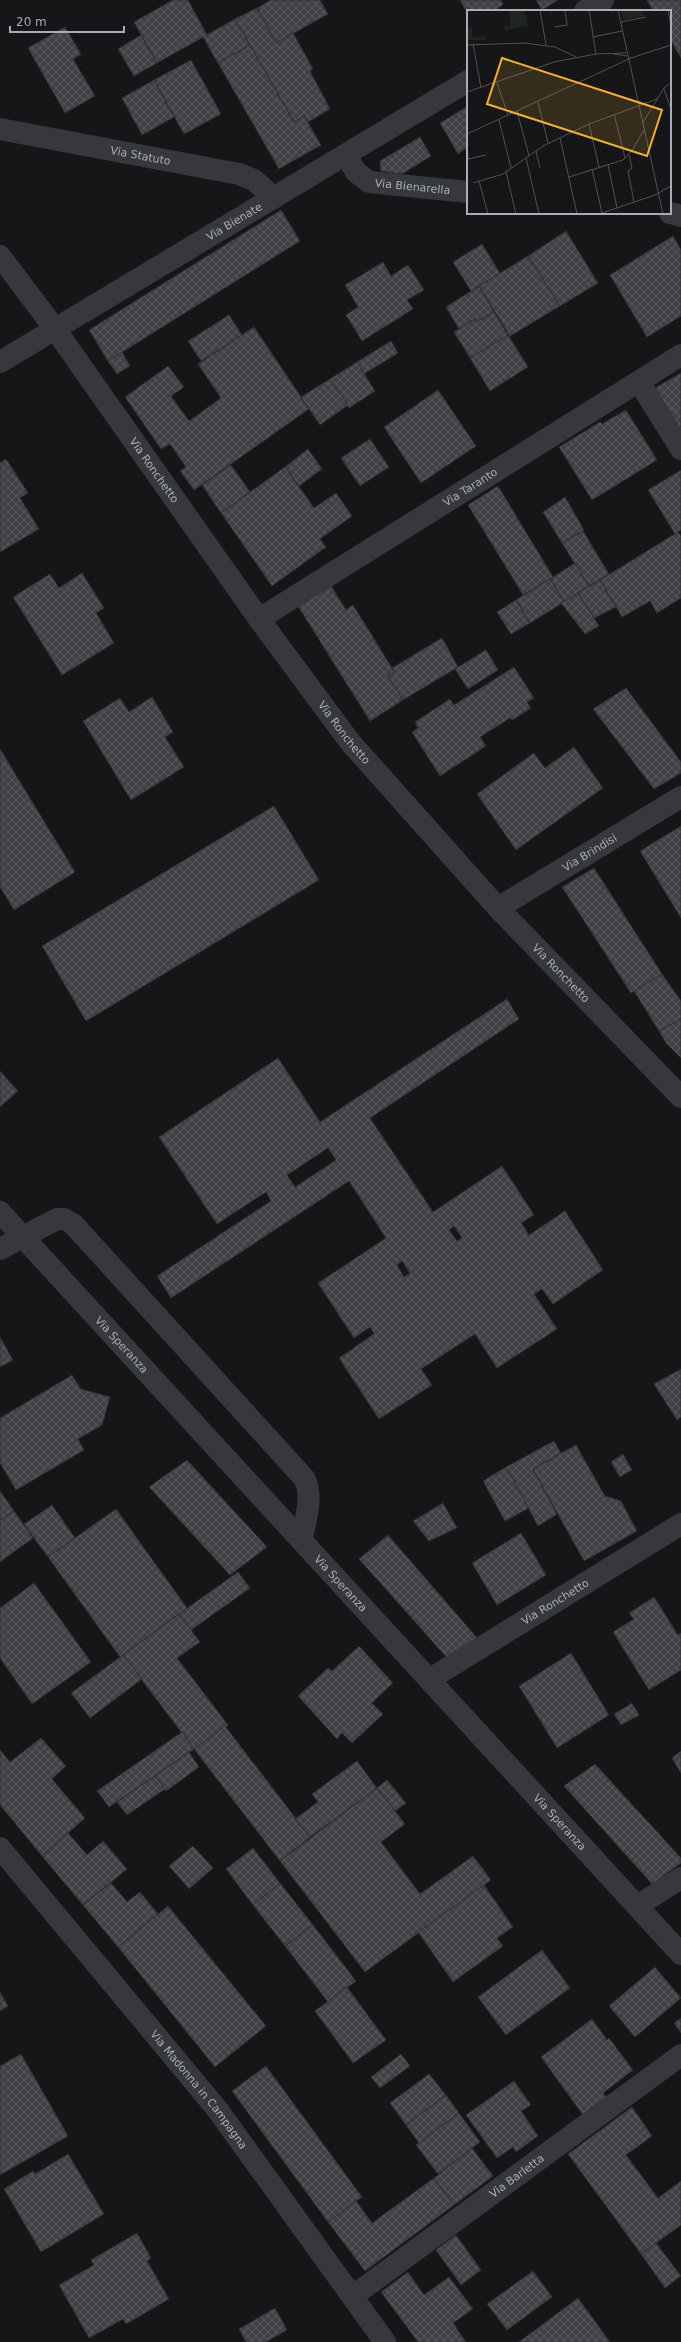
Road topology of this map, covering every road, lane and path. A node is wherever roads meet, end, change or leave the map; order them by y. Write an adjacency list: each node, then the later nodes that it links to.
1 (603, 0): 2 (street)
2 (587, 10)
3 (467, 82): 5 (street, Via Bienate)
4 (0, 129): 7 (street, Via Statuto)
5 (346, 155): 6 (street, Via Bienarella); 7 (street, Via Bienate)
6 (467, 192)
7 (274, 198): 11 (street, Via Bienate)
8 (671, 213): 9 (street)
9 (681, 216)
10 (0, 256): 11 (street, Via Ronchetto)
11 (55, 329): 13 (street, Via Bienate); 16 (street, Via Ronchetto)
12 (681, 355): 14 (street, Via Taranto)
13 (0, 362)
14 (639, 382): 15 (street); 16 (street, Via Taranto)
15 (681, 449)
16 (259, 619): 18 (street, Via Ronchetto)
17 (681, 797): 18 (street, Via Brindisi)
18 (498, 908): 19 (street, Via Ronchetto)
19 (681, 1097)
20 (0, 1212): 21 (street, Via Speranza)
21 (22, 1236): 22 (street); 24 (street, Via Speranza); 24 (street)
22 (0, 1249)
23 (681, 1524): 25 (street, Via Ronchetto)
24 (302, 1539): 25 (street, Via Speranza)
25 (430, 1679): 28 (street, Via Speranza)
26 (0, 1848): 31 (street, Via Madonna in Campagna)
27 (681, 1878): 28 (street)
28 (637, 1906): 29 (street, Via Speranza)
29 (681, 1954)
30 (681, 2055): 31 (street, Via Barletta)
31 (353, 2296): 32 (street, Via Madonna in Campagna)
32 (385, 2342)

